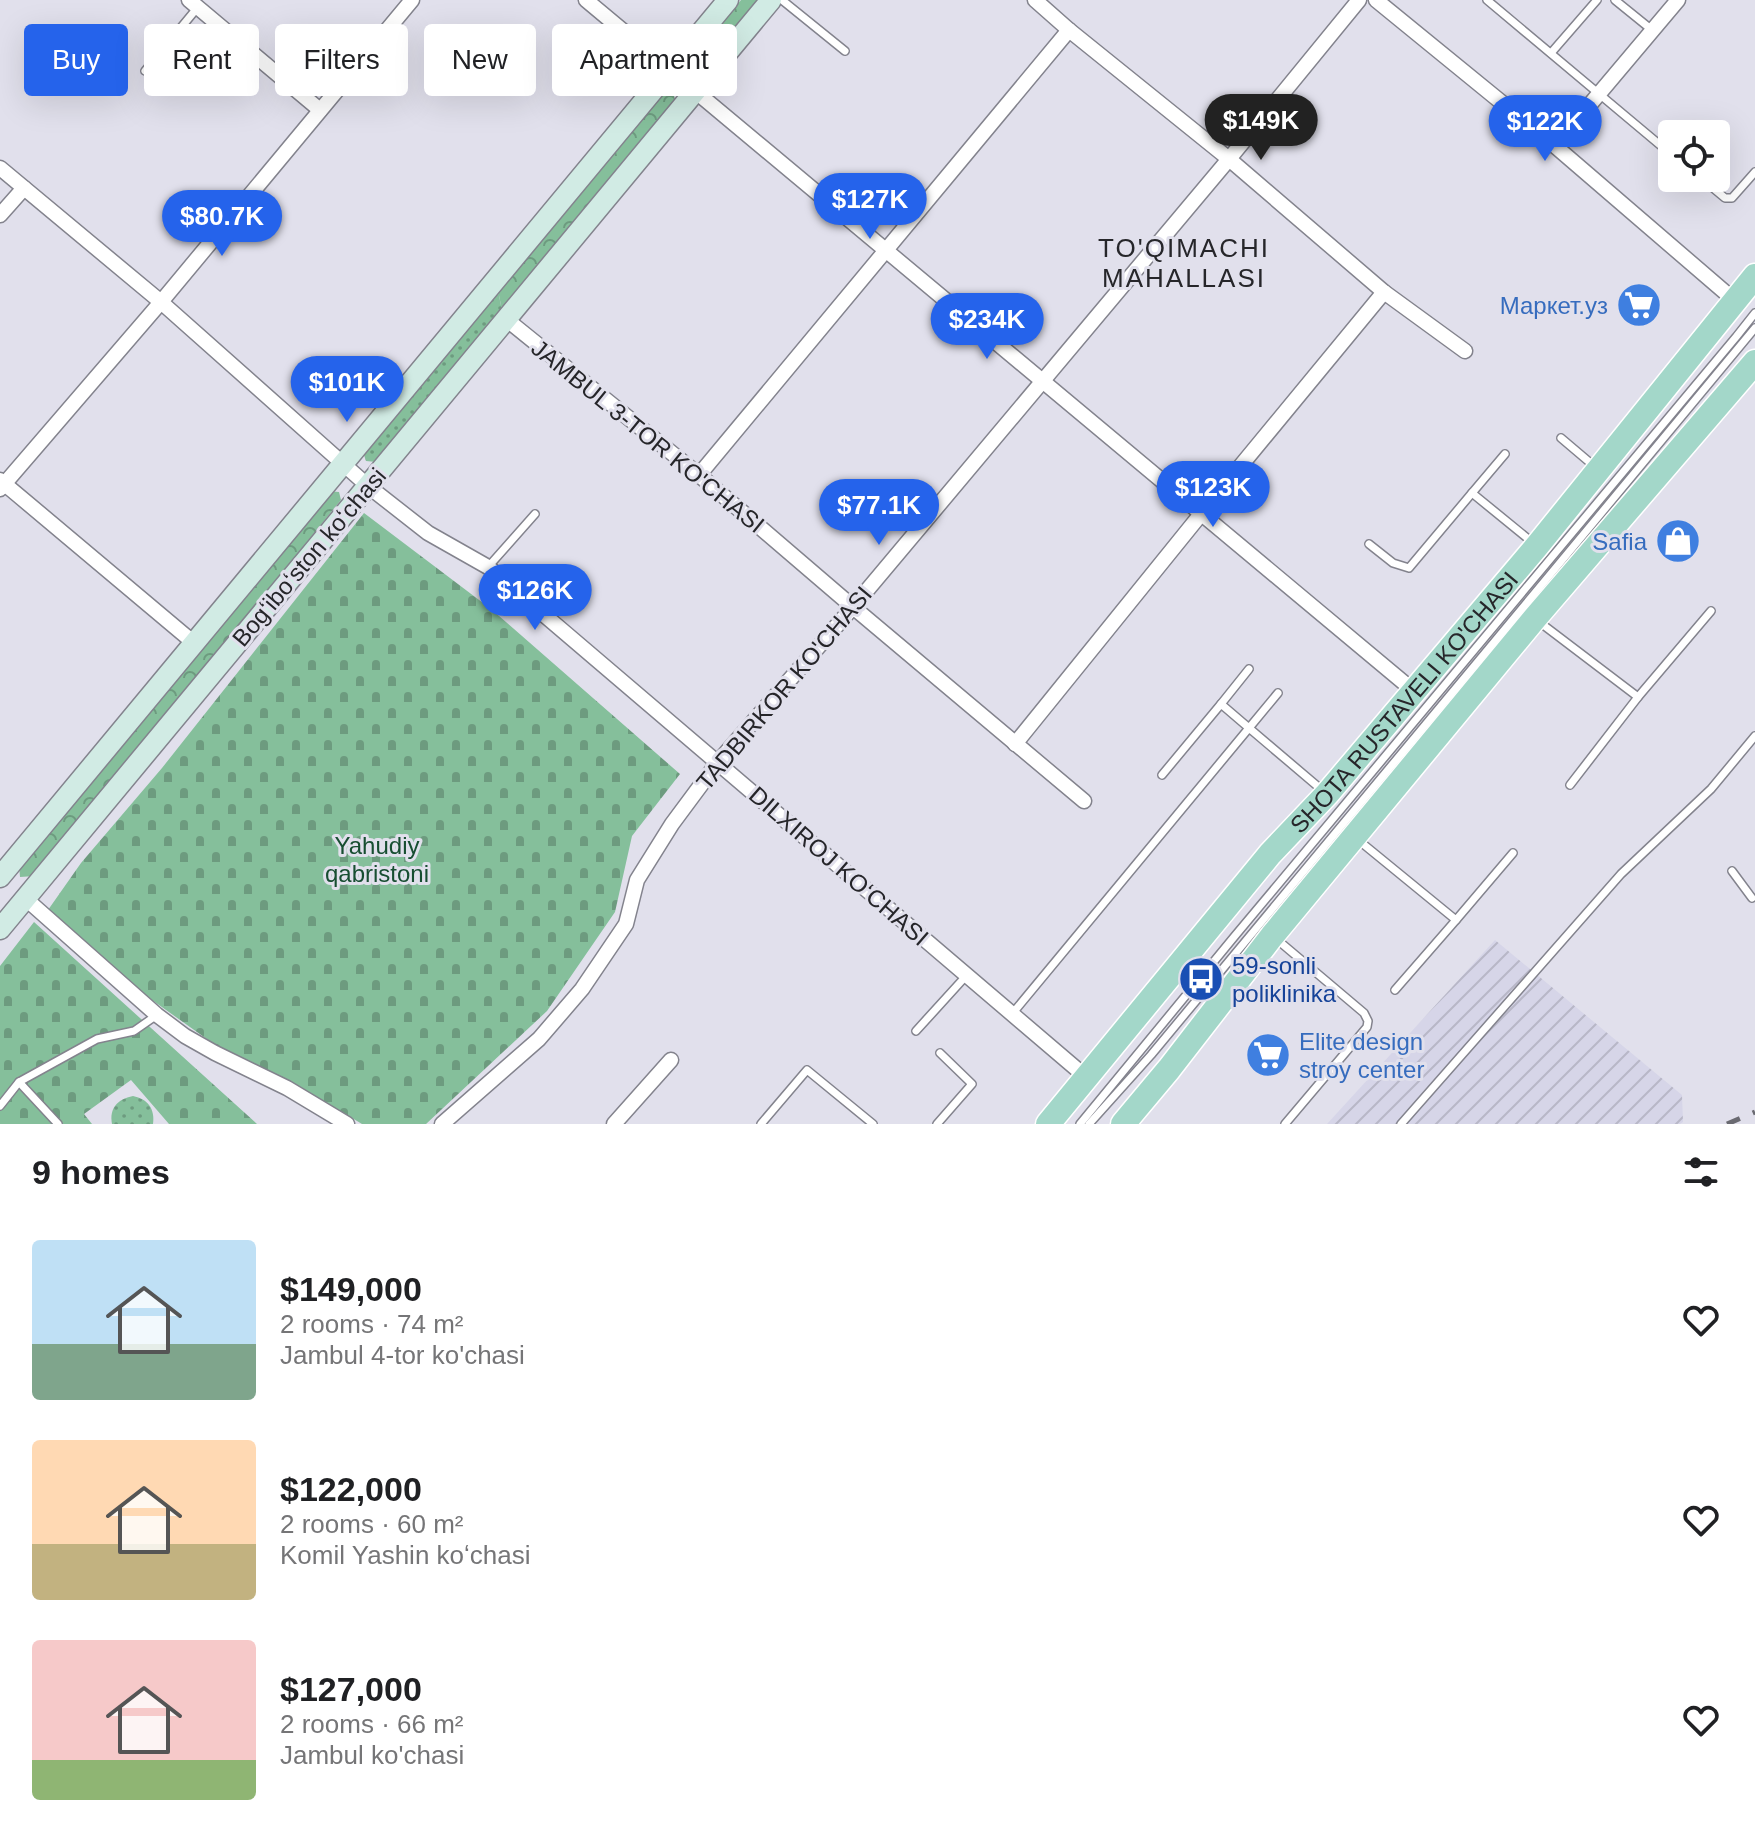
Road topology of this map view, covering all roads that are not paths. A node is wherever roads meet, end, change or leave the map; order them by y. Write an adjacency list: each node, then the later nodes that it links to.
1 (412, 0): 26 (street)
2 (586, 0): 15 (street)
3 (728, 0): 16 (street, Bogʻiboʻston koʻchasi)
4 (771, 0): 19 (street, Bogʻiboʻston koʻchasi)
5 (782, 0): 20 (lane)
6 (1035, 0): 17 (street)
7 (1359, 0): 29 (street, TADBIRKOR KO'CHASI)
8 (1376, 0): 28 (street)
9 (1487, 0): 21 (lane)
10 (1597, 0): 21 (lane)
11 (1615, 0): 18 (lane)
12 (1678, 0): 18 (street)
13 (194, 4): 14 (lane); 26 (street)
14 (179, 24)
15 (614, 24)
16 (708, 24)
17 (1069, 30): 29 (street); 35 (street)
18 (1652, 30): 22 (street)
19 (737, 41)
20 (845, 51)
21 (1551, 53): 22 (lane)
22 (1599, 95): 27 (lane); 28 (street)
23 (647, 96): 47 (street, Bogʻiboʻston koʻchasi)
24 (692, 96): 40 (street, Bogʻiboʻston koʻchasi)
25 (700, 96): 35 (street)
26 (320, 110): 38 (street)
27 (1658, 143)
28 (1555, 146): 39 (street)
29 (1229, 159): 37 (street); 44 (street, TADBIRKOR KO'CHASI)
30 (0, 168): 32 (street, DILXIROJ KO‘CHASI)
31 (1755, 172): 33 (lane)
32 (24, 188): 34 (street); 38 (street, DILXIROJ KO‘CHASI)
33 (1718, 192)
34 (0, 215)
35 (886, 251): 44 (street); 49 (street)
36 (1755, 276): 39 (main road, SHOTA RUSTAVELI KO'CHASI)
37 (1384, 292): 42 (street); 54 (street)
38 (161, 302): 47 (street, DILXIROJ KO‘CHASI); 50 (street)
39 (1748, 305): 48 (main road, SHOTA RUSTAVELI KO'CHASI); 102 (lane)
40 (506, 319): 49 (street, JAMBUL 3-TOR KO'CHASI); 51 (street, Bogʻiboʻston koʻchasi)
41 (1755, 328): 103 (lane)
42 (1465, 351)
43 (1755, 362): 60 (main road, SHOTA RUSTAVELI KO'CHASI)
44 (1042, 382): 54 (street); 58 (street, TADBIRKOR KO'CHASI)
45 (1561, 438): 48 (lane)
46 (1505, 454): 52 (lane)
47 (342, 464): 51 (street, DILXIROJ KO‘CHASI); 61 (street, Bogʻiboʻston koʻchasi)
48 (1599, 469): 56 (main road, SHOTA RUSTAVELI KO'CHASI)
49 (699, 475): 58 (street, JAMBUL 3-TOR KO'CHASI)
50 (2, 484): 61 (street)
51 (368, 486): 57 (street, DILXIROJ KO‘CHASI); 80 (street, Bogʻiboʻston koʻchasi)
52 (1472, 493): 55 (lane); 56 (lane)
53 (535, 514): 57 (lane)
54 (1201, 514): 63 (street); 69 (street)
55 (1369, 544)
56 (1537, 546): 63 (main road, SHOTA RUSTAVELI KO'CHASI)
57 (488, 567): 70 (street, DILXIROJ KO‘CHASI)
58 (853, 607): 69 (street, JAMBUL 3-TOR KO'CHASI); 70 (street, TADBIRKOR KO'CHASI)
59 (1711, 611): 65 (lane)
60 (1535, 618): 65 (lane); 75 (main road, SHOTA RUSTAVELI KO'CHASI)
61 (194, 643): 78 (street, Bogʻiboʻston koʻchasi)
62 (1249, 669): 66 (lane)
63 (1415, 692): 73 (main road, SHOTA RUSTAVELI KO'CHASI)
64 (1278, 693): 67 (lane)
65 (1638, 697): 72 (lane)
66 (1221, 704): 67 (lane); 71 (lane)
67 (1249, 728): 73 (lane); 86 (lane)
68 (1755, 736): 106 (lane)
69 (1015, 744): 74 (street, JAMBUL 3-TOR KO'CHASI)
70 (718, 762): 84 (street, DILXIROJ KO‘CHASI); 96 (street, TADBIRKOR KO'CHASI)
71 (1162, 775)
72 (1570, 785)
73 (1327, 794): 91 (main road, SHOTA RUSTAVELI KO'CHASI)
74 (1084, 801)
75 (1355, 837): 81 (lane); 83 (main road, SHOTA RUSTAVELI KO'CHASI)
76 (1513, 853): 81 (lane)
77 (1732, 871): 79 (lane)
78 (0, 877): 80 (street)
79 (1752, 898)
80 (26, 899): 82 (street, Bogʻiboʻston koʻchasi); 87 (street)
81 (1456, 920): 85 (lane)
82 (0, 929)
83 (1272, 936): 104 (main road, SHOTA RUSTAVELI KO'CHASI); 105 (lane)
84 (966, 976): 86 (street, DILXIROJ KO‘CHASI); 88 (lane)
85 (1395, 990)
86 (1012, 1014): 91 (street, DILXIROJ KO‘CHASI)
87 (157, 1015): 92 (lane); 95 (street)
88 (916, 1031)
89 (940, 1053): 100 (lane)
90 (671, 1060): 97 (street)
91 (1086, 1077): 101 (main road, SHOTA RUSTAVELI KO'CHASI)
92 (19, 1082): 93 (lane); 94 (lane)
93 (0, 1106)
94 (58, 1124)
95 (347, 1124)
96 (442, 1124)
97 (614, 1124)
98 (761, 1124): 99 (lane)
99 (873, 1124)
100 (937, 1124)
101 (1048, 1124)
102 (1080, 1124)
103 (1089, 1124)
104 (1123, 1124)
105 (1285, 1124)
106 (1401, 1124)

